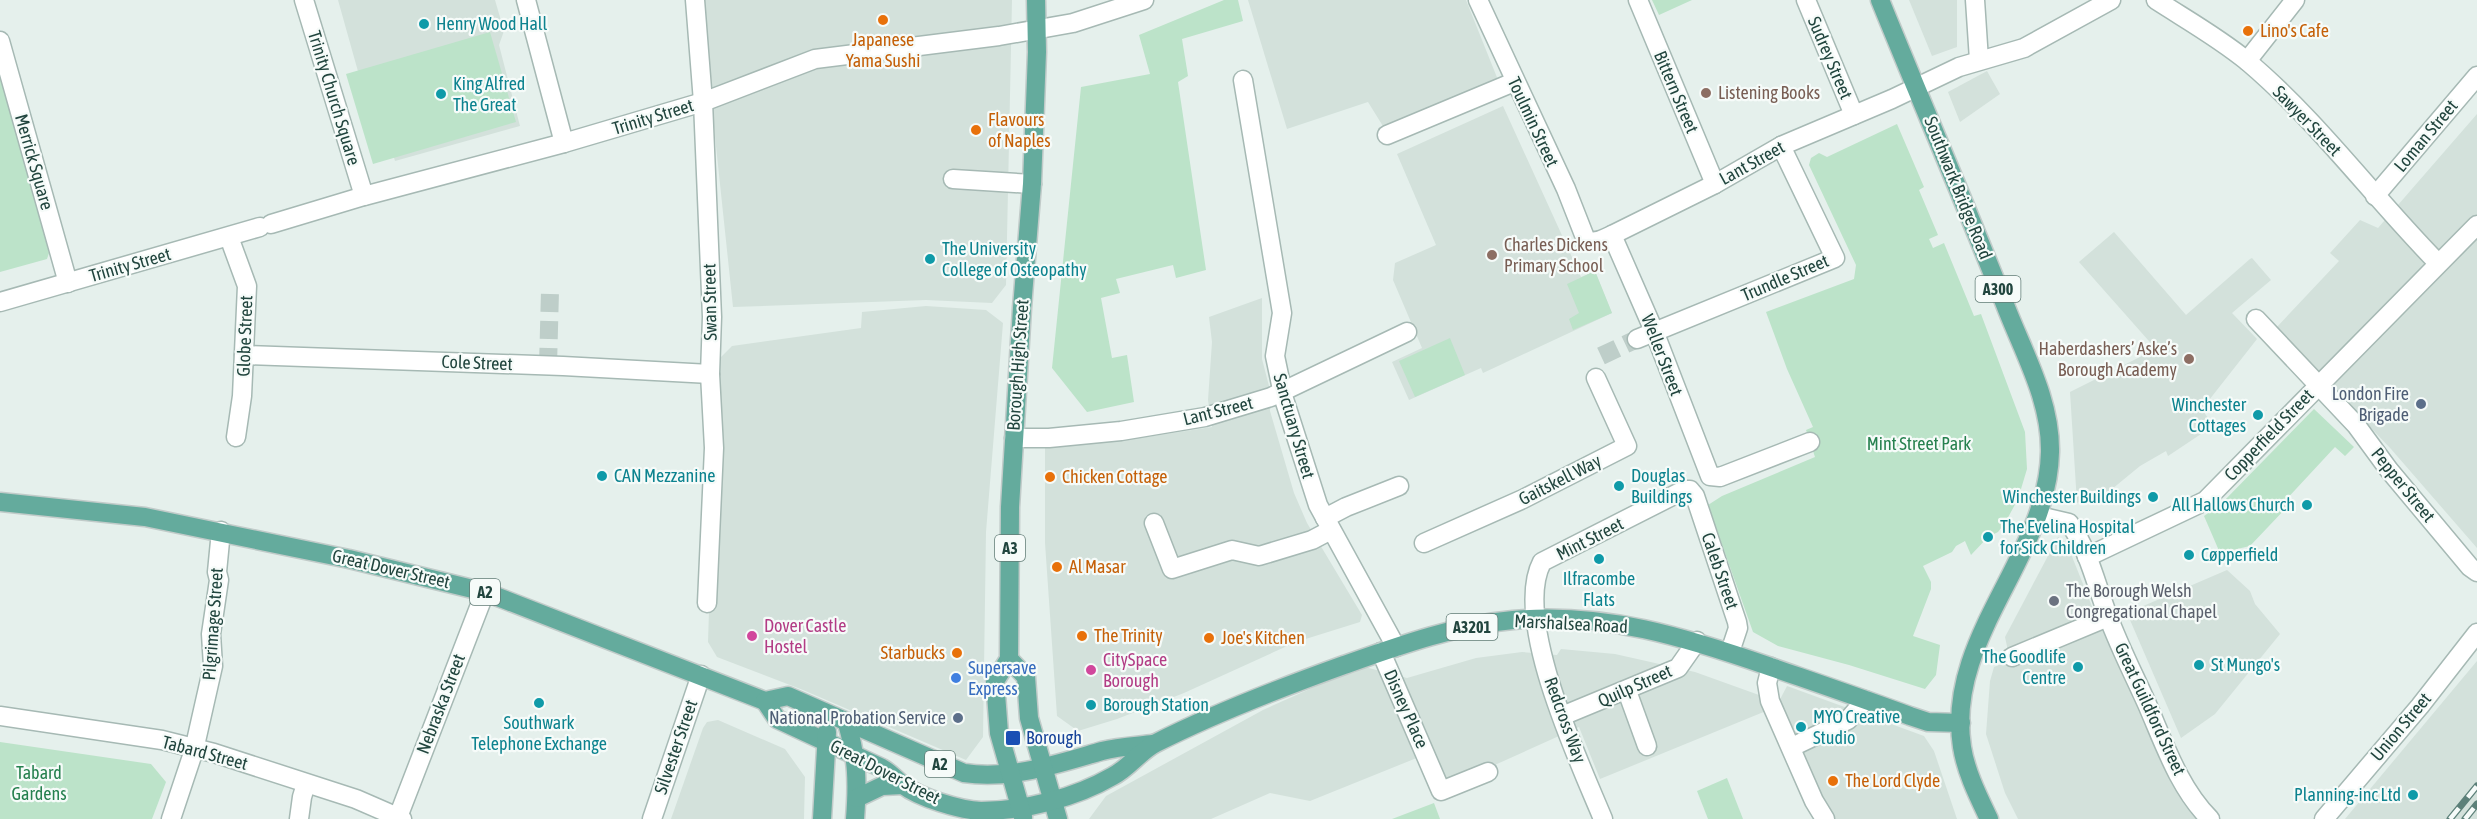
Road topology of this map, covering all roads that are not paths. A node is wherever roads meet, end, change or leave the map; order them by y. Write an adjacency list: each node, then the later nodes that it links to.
1 (304, 0): 30 (street, Trinity Church Square)
2 (526, 0): 25 (street)
3 (696, 0): 22 (street, Swan Street)
4 (1036, 0): 14 (main road, Borough High Street / A3)
5 (1144, 0): 14 (street, Trinity Street)
6 (1478, 0): 20 (street, Toulmin Street)
7 (1638, 0): 29 (street, Bittern Street)
8 (1806, 0): 23 (street, Sudrey Street)
9 (1880, 0): 21 (main road, Southwark Bridge Road / A300)
10 (1975, 0): 16 (street)
11 (2111, 0): 16 (street)
12 (2156, 0): 17 (street, Sawyer Street)
13 (2295, 0): 17 (street)
14 (1037, 29): 22 (street, Trinity Street); 28 (main road, Borough High Street / A3)
15 (0, 42): 37 (street, Merrick Square)
16 (1979, 60): 21 (street)
17 (2247, 61): 31 (street, Sawyer Street)
18 (2477, 76): 31 (street, Loman Street)
19 (1244, 80): 47 (street, Sanctuary Street)
20 (1514, 82): 24 (street); 35 (street, Toulmin Street)
21 (1917, 87): 23 (street, Lant Street); 54 (main road, Southwark Bridge Road / A300)
22 (703, 102): 25 (street, Trinity Street); 44 (street, Swan Street)
23 (1854, 115): 26 (street, Lant Street)
24 (1387, 135)
25 (564, 143): 30 (street, Trinity Street)
26 (1781, 146): 29 (street, Lant Street); 40 (street, Trundle Street)
27 (953, 179): 28 (street)
28 (1032, 184): 49 (main road, Borough High Street / A3)
29 (1714, 184): 33 (street, Lant Street)
30 (364, 196): 34 (street, Trinity Street)
31 (2375, 196): 36 (street, Sawyer Street)
32 (2477, 225): 36 (street, Copperfield Street)
33 (1612, 235): 35 (street, Lant Street); 40 (street, Weller Street)
34 (229, 237): 37 (street, Trinity Street); 43 (street, Globe Street)
35 (1590, 242)
36 (2438, 264): 46 (street, Copperfield Street)
37 (68, 283): 38 (street, Trinity Street)
38 (0, 302)
39 (2256, 320): 46 (street, Pepper Street)
40 (1654, 331): 42 (street); 50 (street, Weller Street)
41 (1407, 332): 47 (street, Lant Street)
42 (1637, 339)
43 (244, 355): 44 (street, Cole Street); 48 (street, Globe Street)
44 (710, 374): 62 (street, Swan Street)
45 (1596, 378): 58 (street, Gaitskell Way)
46 (2318, 385): 59 (street, Copperfield Street); 60 (street, Pepper Street)
47 (1282, 391): 49 (street, Lant Street); 56 (street, Sanctuary Street)
48 (236, 437)
49 (1014, 438): 70 (main road, Borough High Street / A3)
50 (1810, 442)
51 (1399, 486): 56 (street)
52 (1690, 490): 64 (street, Mint Street); 68 (street, Caleb Street)
53 (0, 502): 57 (main road, Great Dover Street / A2)
54 (2039, 516): 59 (street, Great Guildford Street); 79 (main road, Southwark Bridge Road / A300)
55 (1154, 523): 56 (street)
56 (1328, 524): 67 (street, Sanctuary Street)
57 (221, 531): 61 (main road, Great Dover Street / A2); 84 (street, Pilgrimage Street)
58 (1424, 543)
59 (2087, 557): 63 (street, Great Guildford Street)
60 (2477, 572)
61 (485, 592): 72 (main road, Great Dover Street / A2); 94 (street, Nebraska Street)
62 (707, 603)
63 (2108, 617): 69 (street); 104 (street, Great Guildford Street)
64 (1534, 619): 66 (main road, Marshalsea Road / A3201); 67 (main road, Marshalsea Road / A3201); 76 (street, Redcross Way)
65 (2477, 633): 105 (street, Union Street)
66 (1697, 641): 68 (main road, Marshalsea Road / A3201); 73 (street, Quilp Street)
67 (1388, 649): 81 (main road, Marshalsea Road / A3201); 87 (street, Disney Place)
68 (1730, 652): 71 (main road, Marshalsea Road / A3201)
69 (2012, 657)
70 (1009, 658): 86 (main road); 88 (main road, Borough High Street / A3)
71 (1771, 667): 74 (main road, Marshalsea Road / A3201); 83 (street)
72 (701, 675): 75 (main road, Great Dover Street / A2); 97 (street, Silvester Street)
73 (1627, 691): 76 (street, Quilp Street); 82 (street)
74 (1864, 700): 79 (main road, Marshalsea Road / A3201); 83 (street)
75 (765, 701): 78 (main road, Great Dover Street / A2); 80 (main road, Great Dover Street / A2)
76 (1562, 716): 101 (street, Redcross Way)
77 (0, 717): 84 (street, Tabard Street)
78 (838, 719): 80 (main road); 85 (main road); 88 (main road, Great Dover Street / A2)
79 (1961, 723): 103 (main road, Southwark Bridge Road / A300)
80 (825, 741): 85 (main road, Great Dover Street / A2); 98 (main road)
81 (1153, 744): 86 (main road, Marshalsea Road / A3201); 92 (main road, Marshalsea Road / A3201)
82 (1647, 746)
83 (1792, 747): 102 (street)
84 (194, 750): 89 (street, Tabard Street); 95 (street, Pilgrimage Street)
85 (856, 755): 90 (main road, Great Dover Street / A2); 91 (main road)
86 (1043, 768): 88 (main road, Marshalsea Road / A3201); 92 (main road)
87 (1488, 772)
88 (1009, 774): 93 (main road, Borough High Street / A3)
89 (306, 784): 94 (street, Tabard Street); 96 (street)
90 (903, 785): 91 (main road); 93 (main road, Great Dover Street / A2)
91 (857, 798): 99 (main road)
92 (1053, 800): 93 (main road, Marshalsea Road / A3201); 100 (main road)
93 (1022, 813)
94 (400, 818)
95 (171, 819)
96 (299, 819)
97 (652, 819)
98 (822, 819)
99 (855, 819)
100 (1058, 819)
101 (1603, 819)
102 (1825, 819)
103 (1989, 819)
104 (2210, 819)
105 (2324, 819)

